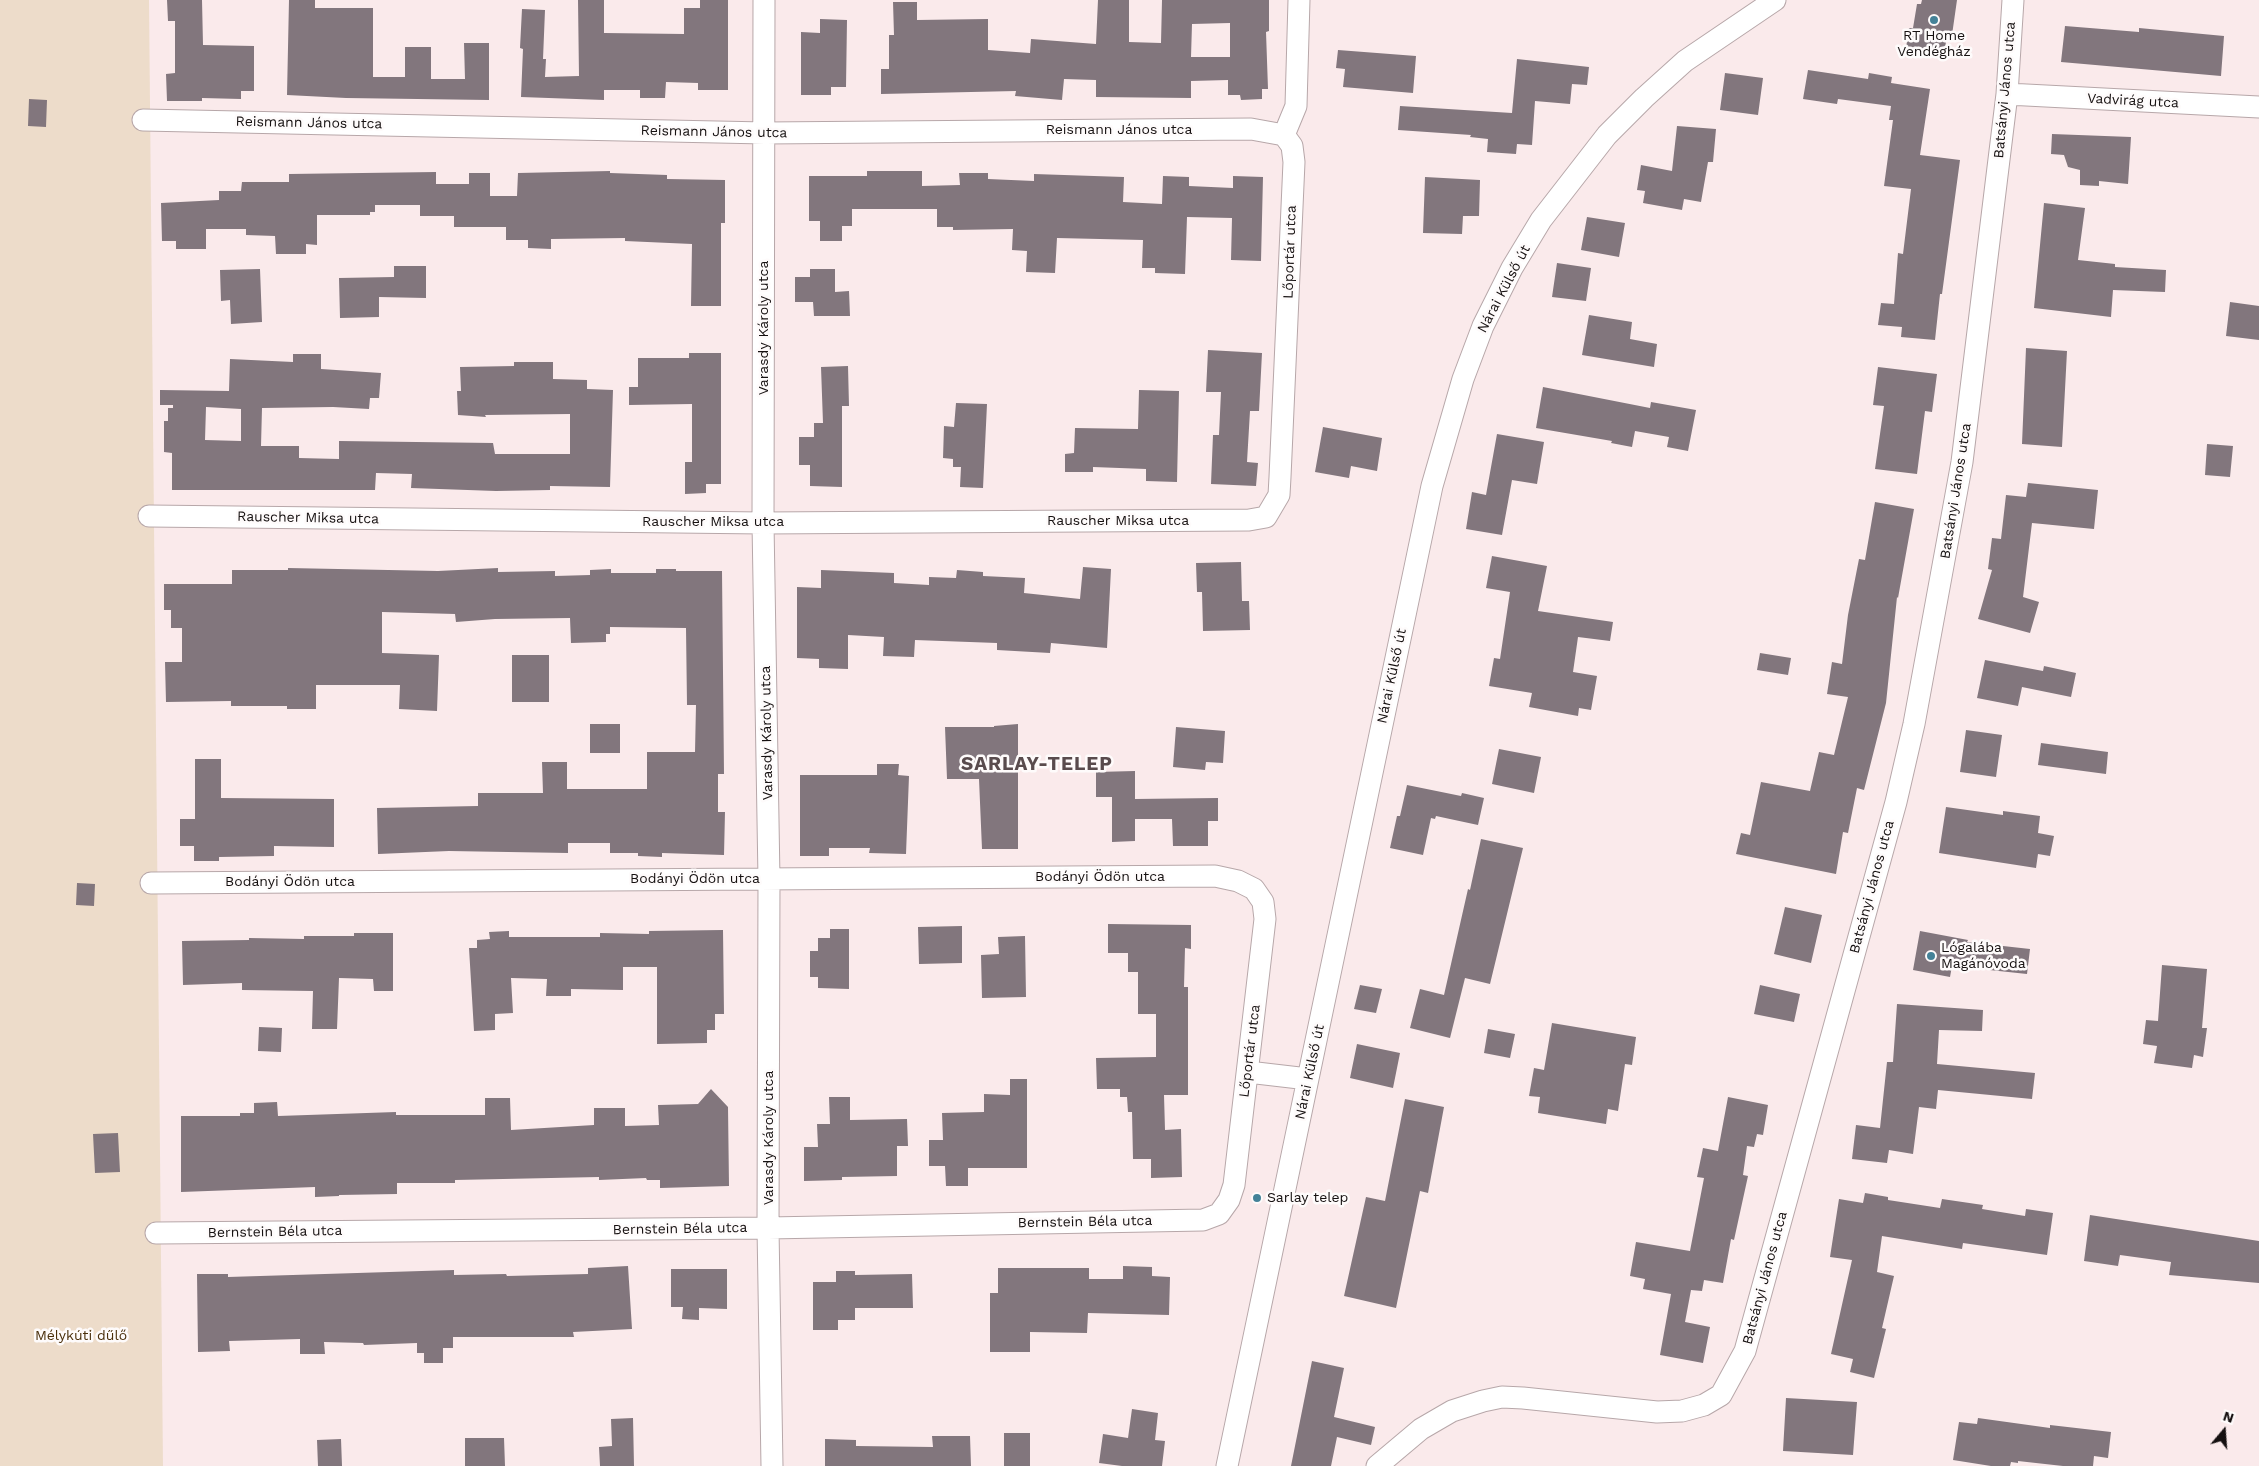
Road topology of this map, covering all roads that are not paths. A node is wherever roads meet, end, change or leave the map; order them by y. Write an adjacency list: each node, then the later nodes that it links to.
1 (764, 0): 8 (street, Varasdy Károly utca)
2 (1299, 0): 9 (street)
3 (1775, 0): 17 (street, Nárai Külső út)
4 (2013, 0): 5 (street, Batsányi János utca)
5 (2007, 94): 6 (street, Vadvirág utca); 23 (street, Batsányi János utca)
6 (2259, 107)
7 (143, 120): 8 (street, Reismann János utca)
8 (765, 133): 9 (street, Reismann János utca); 12 (street, Varasdy Károly utca)
9 (1284, 135): 10 (street, Lőportár utca)
10 (1272, 508): 12 (street, Rauscher Miksa utca)
11 (149, 516): 12 (street, Rauscher Miksa utca)
12 (763, 522): 13 (street, Varasdy Károly utca)
13 (769, 879): 14 (street, Bodányi Ödön utca); 15 (street, Bodányi Ödön utca); 19 (street, Varasdy Károly utca)
14 (1238, 880): 16 (street, Lőportár utca)
15 (151, 883)
16 (1248, 1072): 17 (street); 18 (street, Lőportár utca)
17 (1308, 1079): 22 (street, Nárai Külső út)
18 (1203, 1220): 19 (street, Bernstein Béla utca)
19 (768, 1228): 20 (street, Bernstein Béla utca); 21 (street, Varasdy Károly utca)
20 (156, 1233)
21 (772, 1466)
22 (1227, 1466)
23 (1377, 1466)

